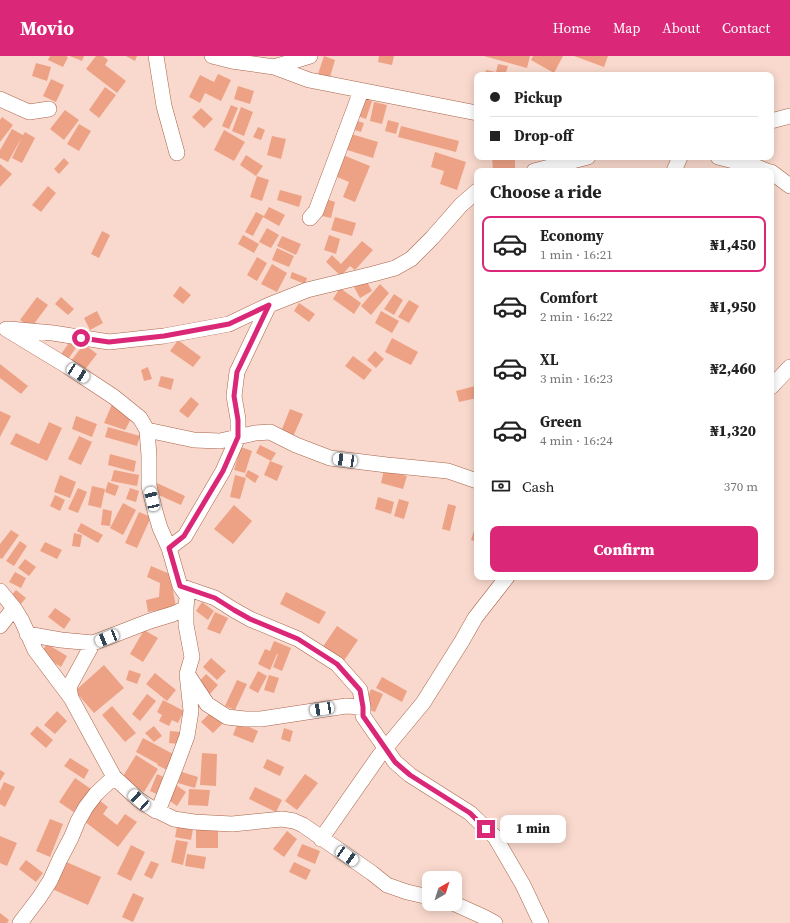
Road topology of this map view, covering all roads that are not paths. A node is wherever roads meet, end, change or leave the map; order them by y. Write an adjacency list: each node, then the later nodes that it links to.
1 (156, 56): 11 (street)
2 (212, 56): 4 (street)
3 (310, 56): 4 (street)
4 (274, 67): 5 (street)
5 (361, 91): 8 (street); 19 (street)
6 (0, 99): 7 (street)
7 (50, 109)
8 (474, 113)
9 (790, 116): 10 (street)
10 (774, 120)
11 (177, 153)
12 (576, 160): 14 (street)
13 (730, 160): 15 (street)
14 (546, 168)
15 (760, 168)
16 (774, 174): 17 (street)
17 (790, 186)
18 (474, 194): 20 (street)
19 (310, 218)
20 (269, 305): 21 (street); 25 (street)
21 (3, 329): 24 (street)
22 (790, 367): 23 (street)
23 (774, 384)
24 (147, 430): 25 (street); 27 (street)
25 (238, 437): 26 (street); 27 (street)
26 (474, 480)
27 (169, 548): 29 (street)
28 (505, 580): 39 (street)
29 (180, 586): 32 (street); 38 (street)
30 (0, 591): 31 (street)
31 (14, 608): 33 (street); 34 (street)
32 (186, 608): 35 (street); 36 (street)
33 (0, 626)
34 (27, 634): 35 (street); 37 (street)
35 (93, 644): 37 (street)
36 (187, 674): 38 (street); 41 (street)
37 (70, 698): 40 (street)
38 (363, 707): 39 (street)
39 (385, 749): 42 (street); 47 (street)
40 (114, 777): 41 (street); 45 (street)
41 (158, 811): 42 (street)
42 (321, 839): 43 (street)
43 (422, 895)
44 (462, 907): 46 (street)
45 (20, 923)
46 (495, 923)
47 (541, 923)

